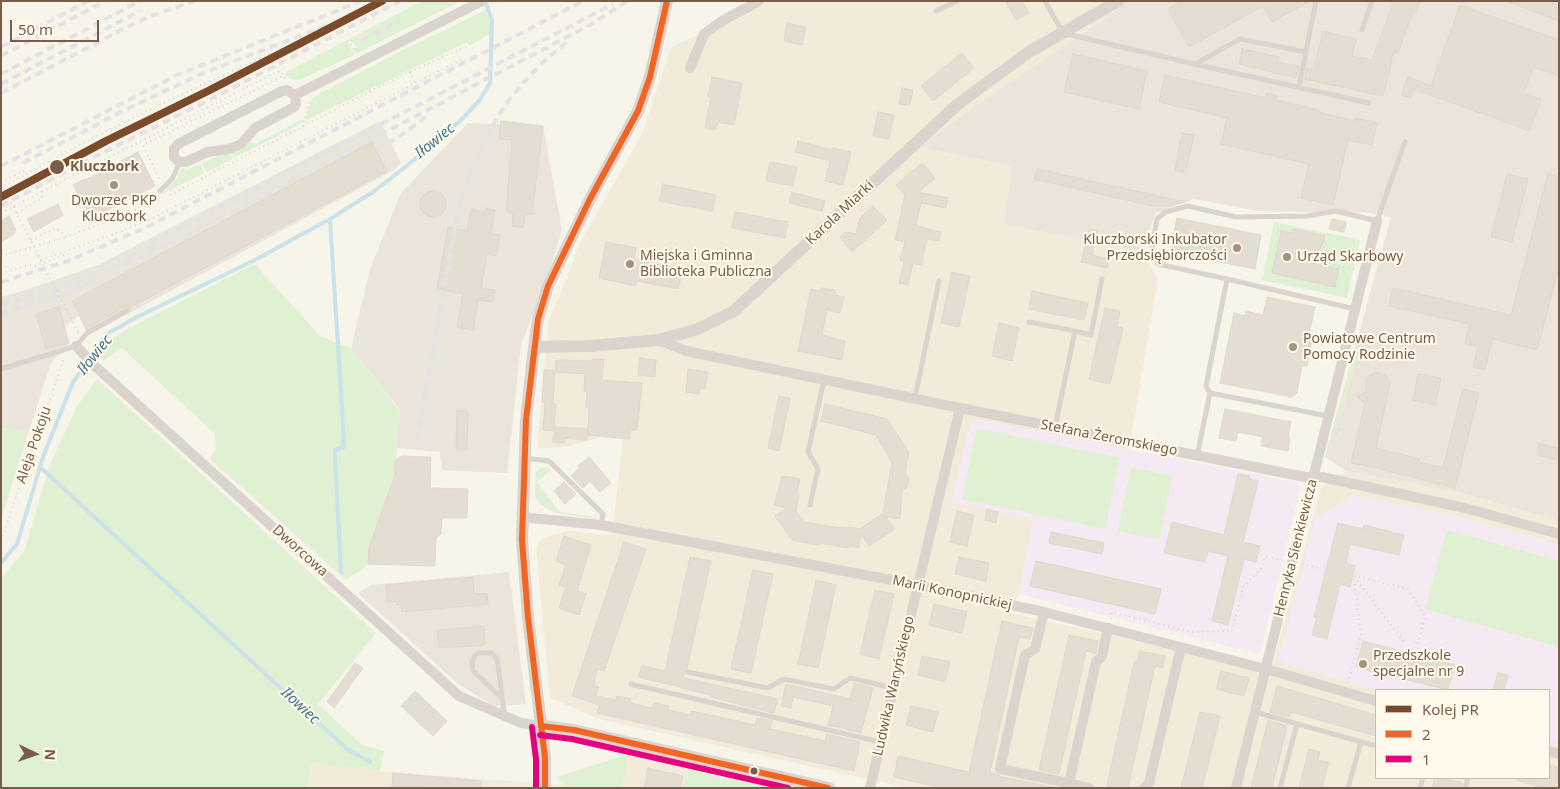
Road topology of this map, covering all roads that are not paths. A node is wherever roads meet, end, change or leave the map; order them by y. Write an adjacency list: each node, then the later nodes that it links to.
1 (482, 1): 16 (street)
2 (667, 1): 30 (street)
3 (759, 1): 14 (street)
4 (957, 1): 9 (lane)
5 (1045, 1): 11 (lane)
6 (1316, 1): 12 (lane)
7 (1372, 1): 10 (lane)
8 (1117, 2): 11 (street, Karola Miarki)
9 (936, 11)
10 (1362, 30)
11 (1063, 32): 13 (lane); 29 (street, Karola Miarki)
12 (1306, 52): 13 (lane); 15 (lane)
13 (1194, 64): 15 (lane)
14 (690, 68)
15 (1299, 87): 17 (lane)
16 (295, 95): 19 (street); 19 (street)
17 (1370, 103)
18 (1405, 140): 21 (lane, Henryka Sienkiewicza)
19 (180, 162): 20 (lane)
20 (160, 191)
21 (1377, 221): 23 (lane); 25 (street, Henryka Sienkiewicza)
22 (1102, 279): 28 (lane)
23 (1228, 279): 25 (lane); 34 (lane)
24 (939, 281): 35 (lane)
25 (1355, 309): 37 (street, Henryka Sienkiewicza)
26 (128, 310): 31 (lane)
27 (1029, 322): 28 (lane)
28 (1075, 331): 38 (lane)
29 (658, 340): 30 (street, Karola Miarki); 33 (street, Stefana Żeromskiego)
30 (534, 347): 40 (street)
31 (71, 348): 32 (lane); 57 (street, Dworcowa)
32 (1, 369)
33 (824, 380): 35 (street, Stefana Żeromskiego); 42 (lane)
34 (1210, 393): 37 (lane); 39 (lane)
35 (915, 399): 36 (street, Stefana Żeromskiego)
36 (960, 408): 38 (street, Stefana Żeromskiego); 46 (street, Ludwika Waryńskiego)
37 (1329, 416): 41 (street, Henryka Sienkiewicza)
38 (1055, 427): 39 (street, Stefana Żeromskiego)
39 (1197, 456): 41 (street, Stefana Żeromskiego)
40 (524, 458): 43 (street); 44 (lane)
41 (1314, 477): 45 (street, Stefana Żeromskiego); 50 (street, Henryka Sienkiewicza)
42 (810, 505)
43 (522, 517): 44 (street, Marii Konopnickiej); 59 (street)
44 (601, 526): 46 (street, Marii Konopnickiej)
45 (1559, 534)
46 (918, 585): 47 (street, Marii Konopnickiej); 53 (street, Ludwika Waryńskiego)
47 (1044, 612): 48 (street, Marii Konopnickiej); 63 (street)
48 (1108, 628): 49 (street, Marii Konopnickiej); 63 (street)
49 (1181, 647): 50 (street, Marii Konopnickiej); 68 (street)
50 (1266, 669): 55 (street, Marii Konopnickiej); 56 (street, Henryka Sienkiewicza)
51 (687, 672): 53 (lane)
52 (631, 684): 60 (lane)
53 (893, 688): 60 (street, Ludwika Waryńskiego)
54 (502, 698): 54 (lane); 57 (lane)
55 (1375, 701)
56 (1255, 712): 58 (lane); 69 (street, Henryka Sienkiewicza)
57 (502, 716): 59 (street, Dworcowa)
58 (1297, 724): 61 (lane); 70 (lane)
59 (541, 726): 64 (street); 65 (street)
60 (880, 742): 66 (street, Ludwika Waryńskiego)
61 (1361, 742): 62 (lane); 71 (lane)
62 (1375, 746)
63 (1069, 783): 67 (street)
64 (545, 788)
65 (829, 788)
66 (870, 788)
67 (1089, 788)
68 (1144, 788)
69 (1236, 788)
70 (1280, 788)
71 (1348, 788)

